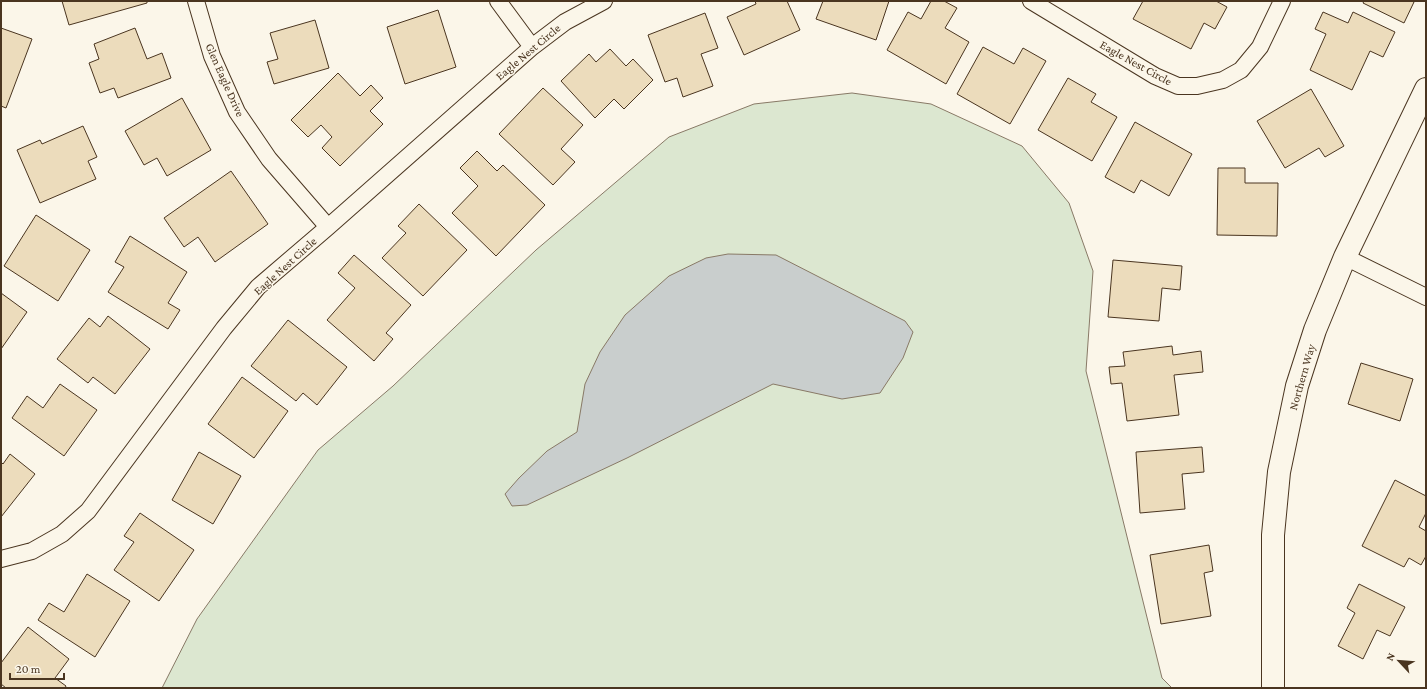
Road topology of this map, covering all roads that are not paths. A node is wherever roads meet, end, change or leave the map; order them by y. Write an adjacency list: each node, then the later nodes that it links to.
1 (196, 1): 8 (street, Glen Eagle Drive)
2 (498, 1): 6 (street)
3 (604, 1): 6 (street, Eagle Nest Circle)
4 (1030, 1): 5 (street, Eagle Nest Circle)
5 (1282, 1)
6 (532, 46): 8 (street, Eagle Nest Circle)
7 (1426, 89): 9 (street, Northern Way)
8 (328, 227): 11 (street, Eagle Nest Circle)
9 (1345, 257): 10 (street); 12 (street, Northern Way)
10 (1426, 297)
11 (1, 559)
12 (1272, 688)

